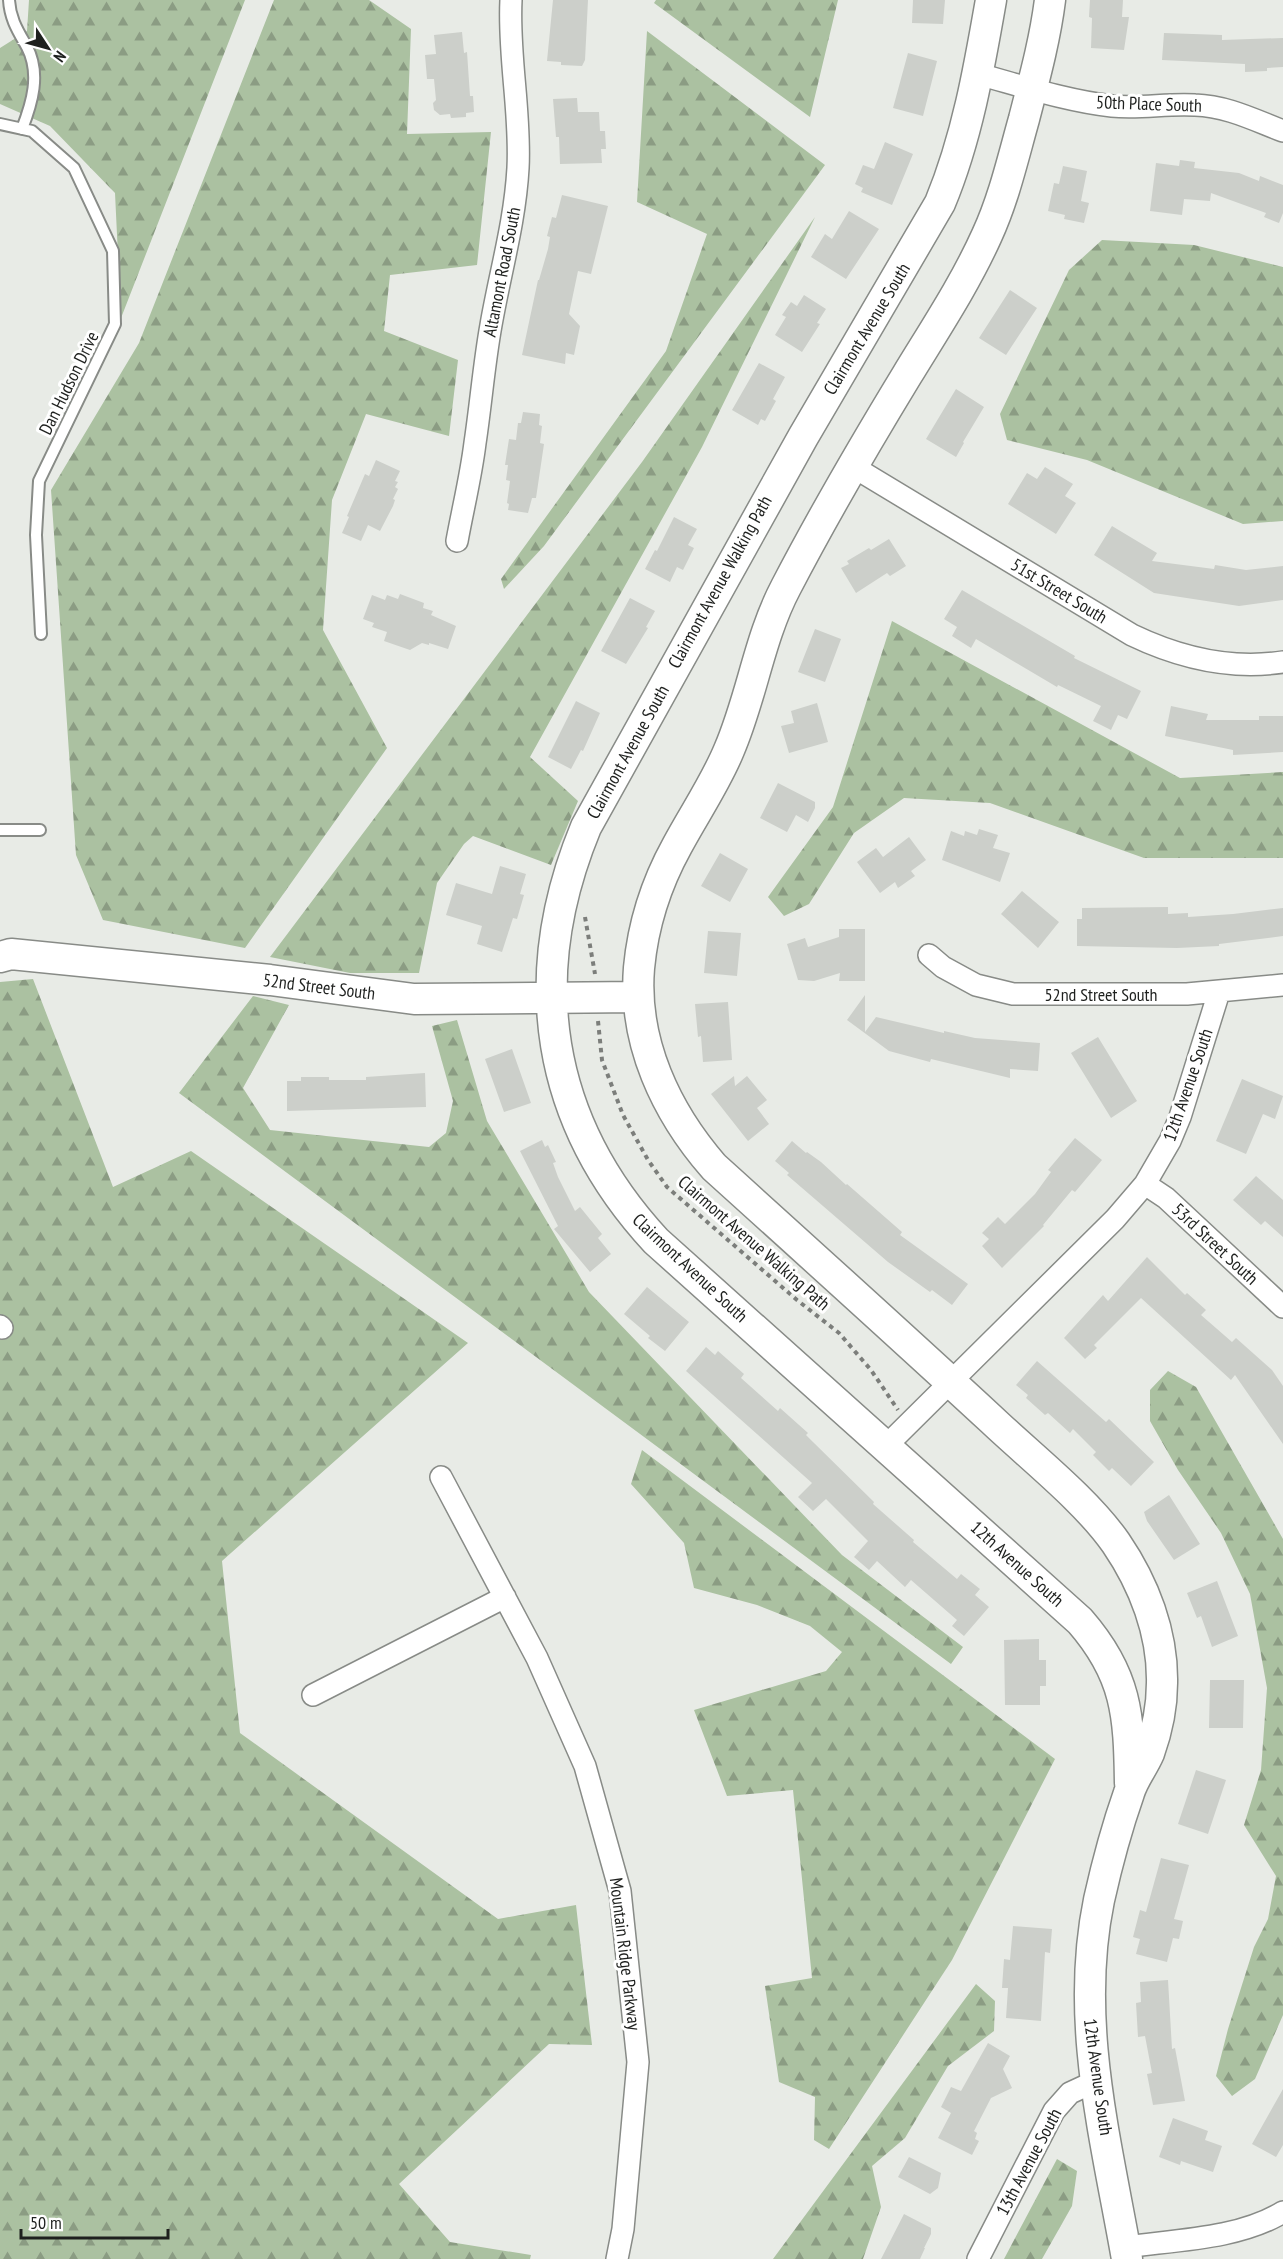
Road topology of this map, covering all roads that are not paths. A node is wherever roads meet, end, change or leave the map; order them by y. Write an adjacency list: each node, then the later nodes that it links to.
1 (510, 0): 11 (street, Altamont Road South)
2 (990, 0): 5 (street, Clairmont Avenue South)
3 (1050, 0): 6 (street)
4 (6, 2): 8 (lane)
5 (978, 74): 6 (street, 50th Place South); 21 (street, Clairmont Avenue South)
6 (1032, 88): 9 (street, 50th Place South); 10 (street)
7 (0, 124): 8 (lane, Dan Hudson Drive)
8 (22, 129): 12 (lane, Dan Hudson Drive)
9 (1283, 131)
10 (852, 466): 13 (street, 51st Street South); 20 (street)
11 (457, 541)
12 (42, 634)
13 (1283, 662)
14 (0, 830): 15 (lane)
15 (40, 830)
16 (929, 955): 19 (street, 52nd Street South)
17 (0, 957): 21 (street, 52nd Street South)
18 (1283, 985): 19 (street, 52nd Street South)
19 (1219, 992): 22 (street, 12th Avenue South)
20 (638, 997): 21 (street, 52nd Street South); 24 (street)
21 (552, 998): 25 (street, Clairmont Avenue South)
22 (1145, 1184): 23 (street, 53rd Street South); 24 (street, 12th Avenue South)
23 (1283, 1307)
24 (951, 1382): 25 (street, 12th Avenue South); 29 (street, 12th Avenue South)
25 (886, 1446): 29 (street, 12th Avenue South)
26 (441, 1477): 27 (street, Mountain Ridge Parkway)
27 (505, 1597): 28 (street); 33 (street, Mountain Ridge Parkway)
28 (313, 1695)
29 (1130, 1790): 30 (street, 12th Avenue South)
30 (1096, 2081): 32 (street, 12th Avenue South); 34 (street, 13th Avenue South)
31 (1283, 2211): 32 (street)
32 (1126, 2253)
33 (617, 2259)
34 (978, 2259)

